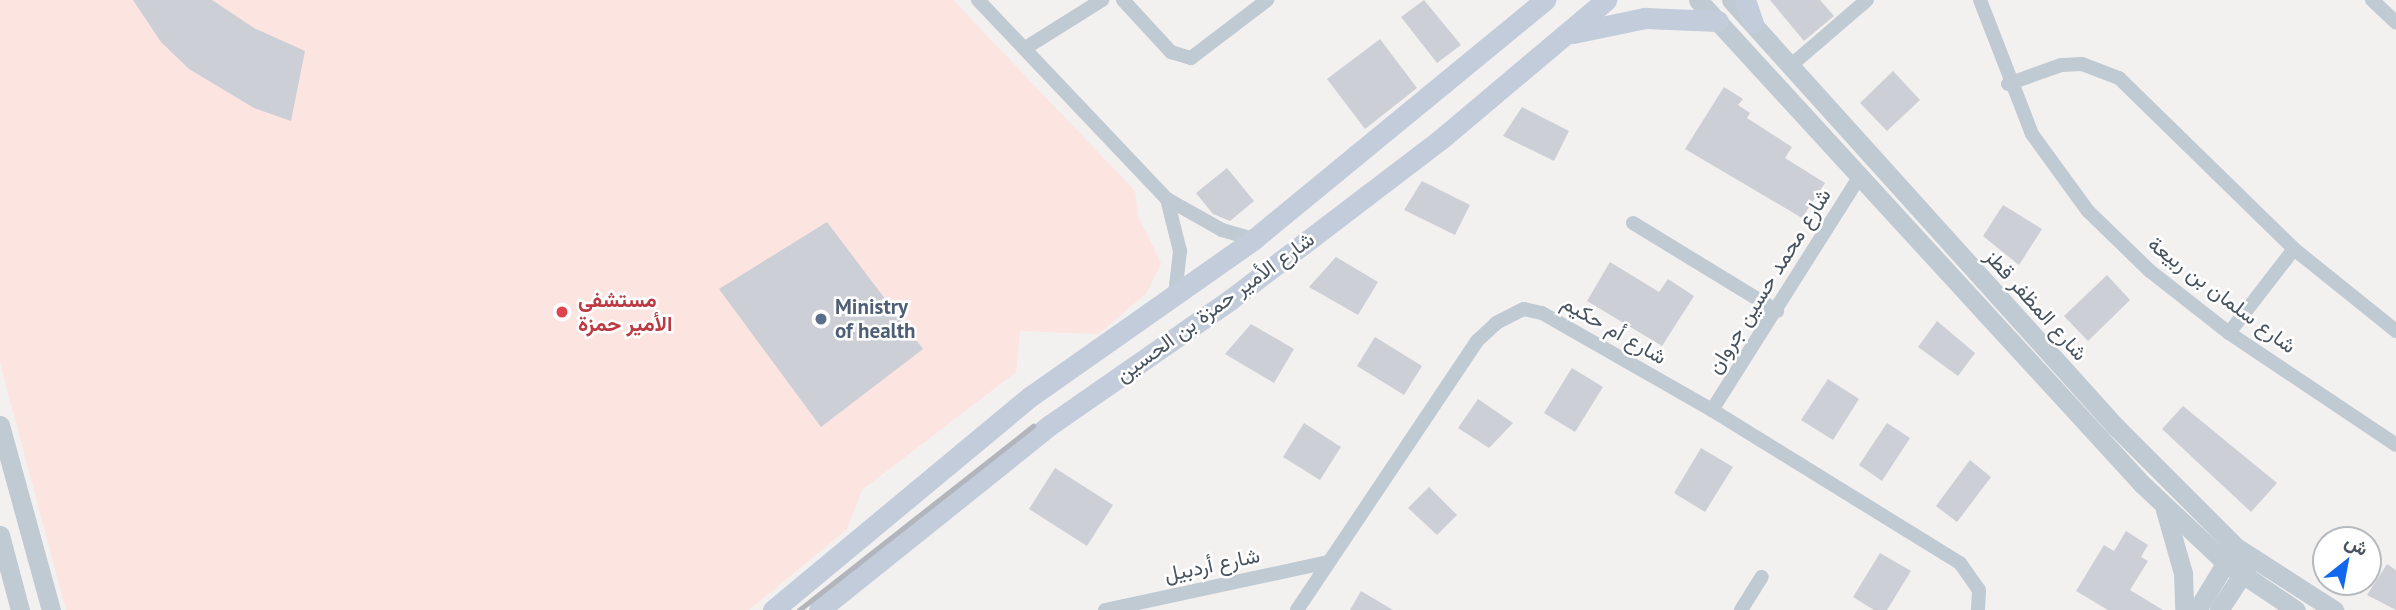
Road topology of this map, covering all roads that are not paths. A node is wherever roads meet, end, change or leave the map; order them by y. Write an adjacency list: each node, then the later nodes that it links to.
1 (978, 0): 19 (street)
2 (1102, 0): 19 (street)
3 (1123, 0): 4 (street)
4 (1267, 0)
5 (1535, 0): 17 (main road)
6 (1545, 0): 17 (main road, شارع الأمير حمزة بن الحسين)
7 (1606, 0): 18 (main road, شارع الأمير حمزة بن الحسين)
8 (1698, 0): 14 (street, شارع المظفر قطز)
9 (1731, 0): 16 (street, شارع المظفر قطز)
10 (1745, 0): 16 (main road)
11 (1867, 0): 20 (street)
12 (1980, 0): 21 (street, شارع سلمان بن ربيعة)
13 (2372, 0): 15 (street)
14 (1718, 21): 18 (main road); 22 (street, شارع المظفر قطز)
15 (2396, 22)
16 (1753, 23): 20 (street, شارع المظفر قطز)
17 (1514, 26): 25 (main road, شارع الأمير حمزة بن الحسين)
18 (1565, 35): 43 (main road, شارع الأمير حمزة بن الحسين)
19 (1027, 47): 23 (street)
20 (1789, 67): 36 (street, شارع المظفر قطز)
21 (2008, 84): 26 (street); 30 (street, شارع سلمان بن ربيعة)
22 (1861, 174): 28 (street, شارع محمد حسين جروان); 34 (street, شارع المظفر قطز)
23 (1167, 199): 25 (street); 27 (street)
24 (1633, 223): 28 (street)
25 (1254, 239): 27 (main road, شارع الأمير حمزة بن الحسين)
26 (2294, 249): 29 (street); 30 (street)
27 (1175, 295): 42 (main road, شارع الأمير حمزة بن الحسين)
28 (1777, 310): 31 (street, شارع محمد حسين جروان)
29 (2396, 331)
30 (2230, 333): 33 (street, شارع سلمان بن ربيعة)
31 (1712, 410): 37 (street, شارع أم حكيم); 47 (street, شارع أم حكيم)
32 (0, 425): 41 (street)
33 (2396, 445)
34 (2163, 506): 36 (street, شارع المظفر قطز); 48 (street)
35 (0, 535): 40 (street)
36 (2231, 555): 38 (street, شارع المظفر قطز); 49 (street)
37 (1328, 562): 44 (street, شارع أردبيل); 45 (street, شارع أم حكيم)
38 (2246, 568): 50 (street); 51 (street, شارع المظفر قطز); 52 (street, شارع المظفر قطز)
39 (1762, 577): 46 (street)
40 (20, 610)
41 (51, 610)
42 (773, 610)
43 (819, 610)
44 (1105, 610)
45 (1297, 610)
46 (1741, 610)
47 (1978, 610)
48 (2184, 610)
49 (2197, 610)
50 (2219, 610)
51 (2297, 610)
52 (2334, 610)

